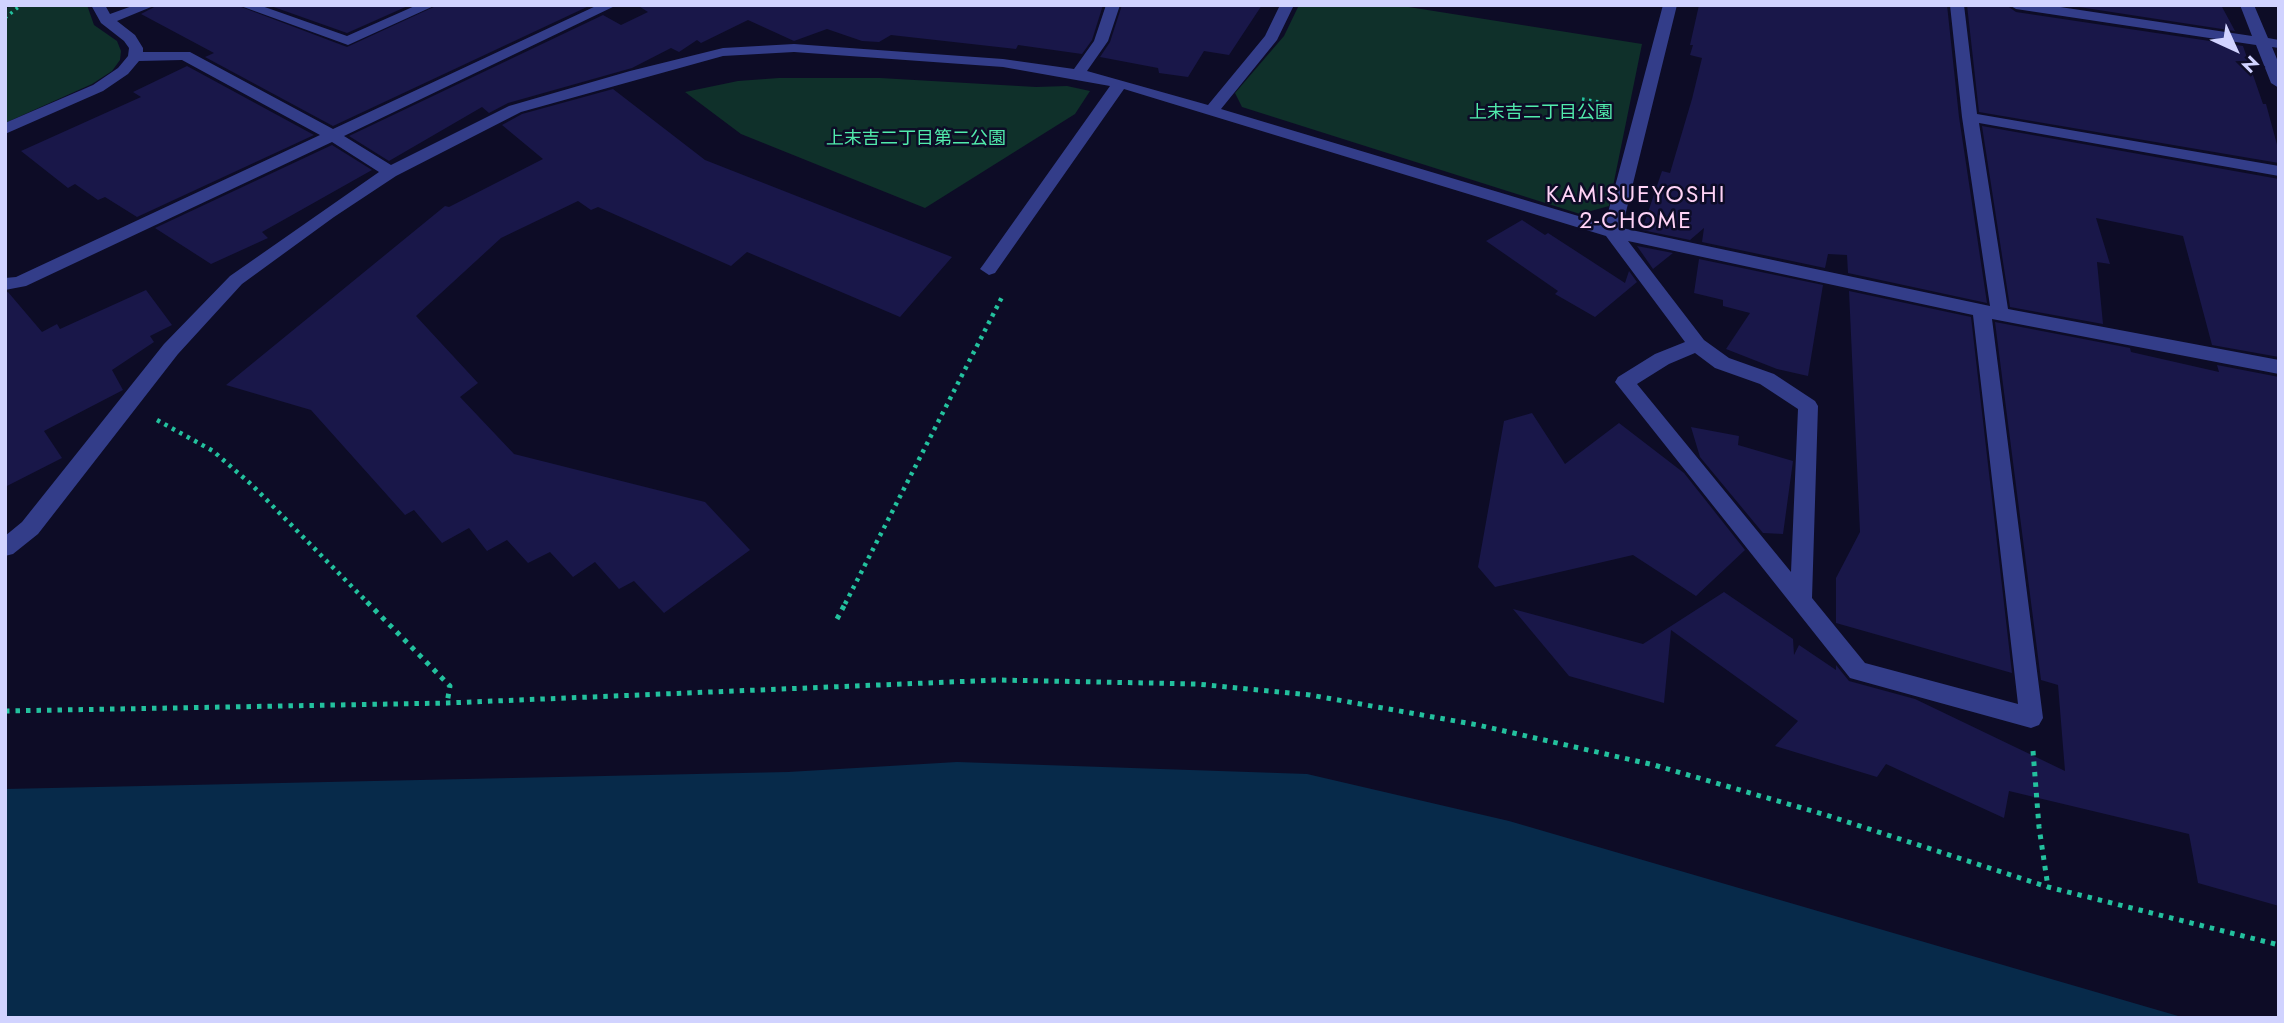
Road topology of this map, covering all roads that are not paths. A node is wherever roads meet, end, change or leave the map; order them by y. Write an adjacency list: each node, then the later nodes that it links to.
1 (97, 5): 13 (street)
2 (149, 5): 13 (street)
3 (245, 5): 4 (street)
4 (429, 5)
5 (610, 5): 23 (street)
6 (1113, 5): 17 (street)
7 (1287, 5): 20 (street)
8 (1670, 5): 26 (street)
9 (1957, 5): 21 (street)
10 (2016, 5): 12 (street)
11 (2247, 5): 14 (street)
12 (2060, 8): 14 (street)
13 (106, 20): 16 (street)
14 (2262, 41): 15 (street); 19 (street)
15 (2279, 44)
16 (135, 57): 22 (street); 23 (street)
17 (1078, 74): 18 (street); 25 (street)
18 (1120, 83): 20 (street); 27 (street)
19 (2279, 83)
20 (1211, 111): 26 (street)
21 (1970, 117): 24 (street); 29 (street)
22 (5, 129)
23 (332, 135): 25 (street); 28 (street)
24 (2279, 171)
25 (390, 172): 32 (street)
26 (1612, 232): 29 (street); 30 (street)
27 (989, 269)
28 (5, 284)
29 (1991, 312): 31 (street); 33 (street)
30 (1697, 345): 33 (street); 33 (street)
31 (2279, 367)
32 (5, 548)
33 (1801, 601)

